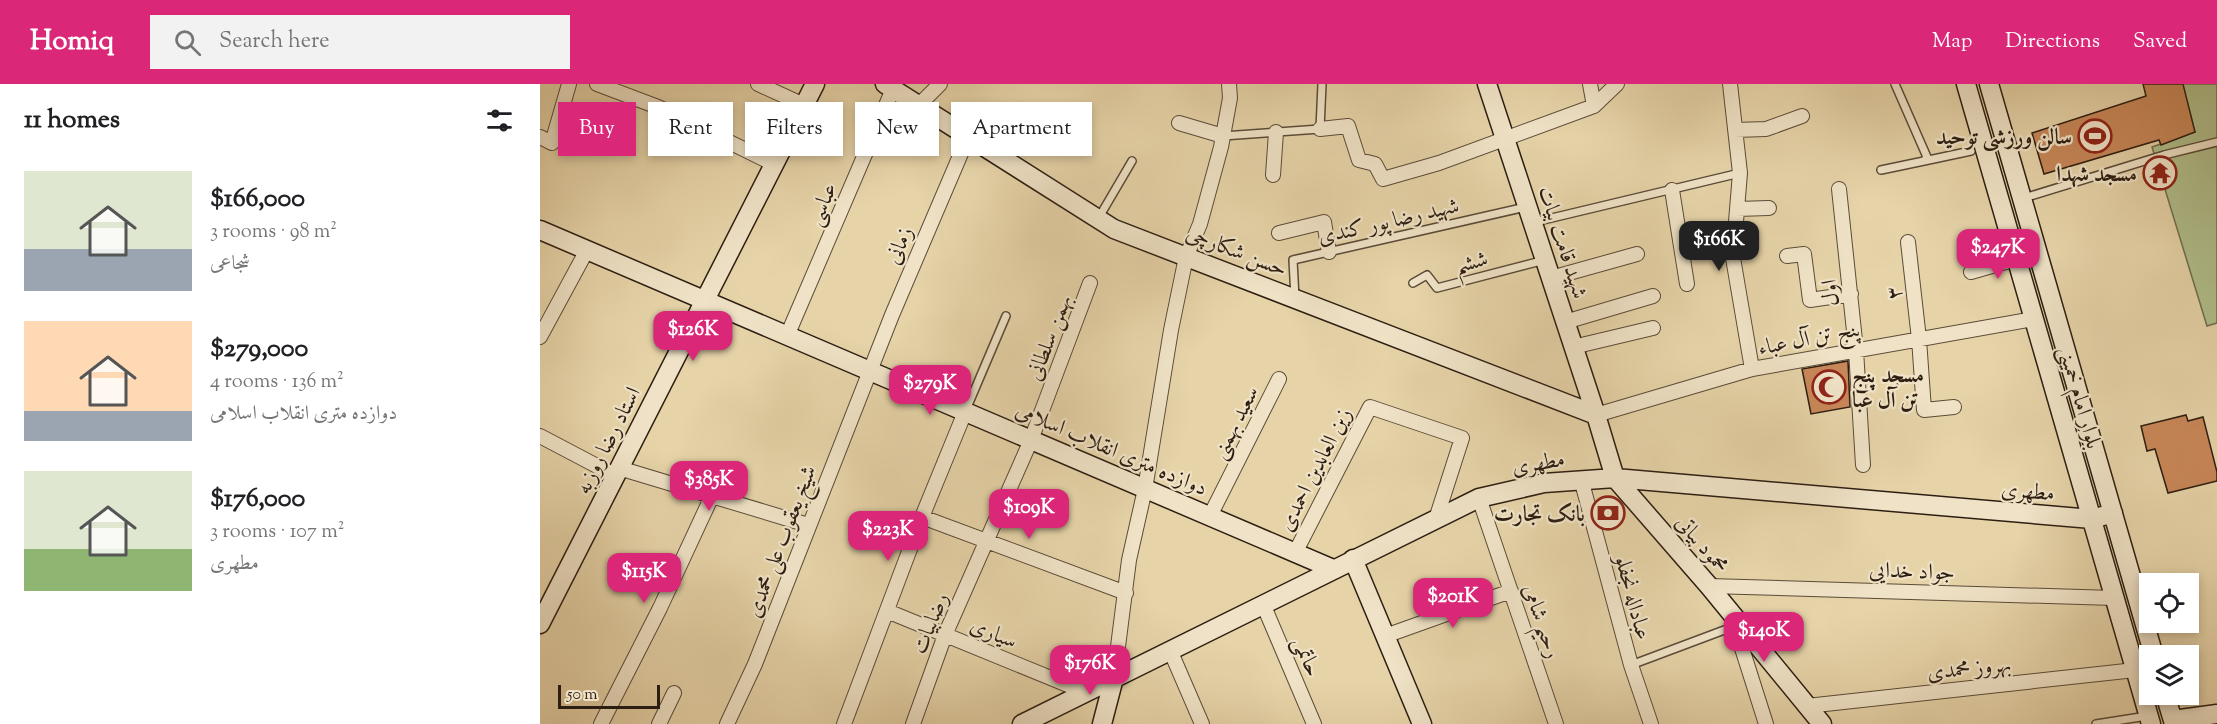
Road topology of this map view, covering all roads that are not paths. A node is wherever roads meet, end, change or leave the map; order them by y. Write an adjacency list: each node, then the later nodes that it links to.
1 (569, 84): 28 (street)
2 (597, 84): 36 (street)
3 (758, 84): 16 (street)
4 (815, 84): 17 (main road, استاد رضا روزبه)
5 (940, 84): 19 (street)
6 (1230, 84): 26 (street)
7 (1322, 84): 23 (lane)
8 (1487, 84): 27 (main road, شهید قامت بیات)
9 (1590, 84): 20 (street)
10 (1617, 84): 20 (street)
11 (1730, 84): 24 (street)
12 (1895, 84): 35 (lane)
13 (1966, 84): 55 (main road, بلوار امام خمینی)
14 (1989, 84): 42 (main road, بلوار امام خمینی)
15 (889, 87): 18 (main road, حسن شکارچی); 70 (street, عباسی)
16 (797, 102)
17 (806, 102)
18 (914, 102)
19 (922, 102)
20 (1594, 106): 27 (street)
21 (1802, 116): 24 (street)
22 (1179, 123): 26 (street)
23 (1320, 129): 25 (lane); 27 (street)
24 (1735, 130): 38 (street)
25 (1276, 132): 26 (lane); 39 (street)
26 (1223, 136): 54 (street)
27 (1505, 139): 45 (main road, شهید قامت بیات)
28 (546, 140)
29 (2217, 142): 42 (lane)
30 (1971, 151): 35 (lane)
31 (778, 156): 36 (main road, استاد رضا روزبه)
32 (960, 156): 76 (street, زمانی)
33 (998, 156): 46 (main road, حسن شکارچی)
34 (1132, 161): 46 (lane)
35 (1924, 161): 37 (lane)
36 (774, 164): 65 (main road, استاد رضا روزبه)
37 (1881, 170)
38 (1740, 173): 41 (lane, شهید رضا پور کندی); 43 (street)
39 (1273, 175)
40 (1839, 189): 62 (street, اول)
41 (1672, 190): 45 (lane, شهید رضا پور کندی); 61 (street)
42 (2022, 198): 90 (main road, بلوار امام خمینی)
43 (1737, 208): 44 (street); 75 (street)
44 (1769, 208)
45 (1530, 215): 51 (lane, شهید رضا پور کندی); 56 (main road, شهید قامت بیات)
46 (1098, 219): 54 (main road, حسن شکارچی)
47 (540, 230): 50 (main road, دوازده متری انقلاب اسلامی)
48 (1280, 233): 51 (street)
49 (1908, 242): 72 (street, ۳)
50 (587, 250): 65 (main road, دوازده متری انقلاب اسلامی); 71 (street)
51 (1329, 252): 64 (lane, شهید رضا پور کندی)
52 (1637, 254): 58 (street)
53 (1787, 256): 62 (street)
54 (1186, 257): 64 (main road, حسن شکارچی); 87 (street)
55 (2016, 259): 57 (street); 67 (main road, بلوار امام خمینی)
56 (1545, 260): 58 (main road, شهید قامت بیات); 59 (lane, ششم)
57 (1971, 272)
58 (1551, 278): 68 (main road, شهید قامت بیات)
59 (1413, 282)
60 (1090, 284): 82 (street, بهمن سلطانی)
61 (1687, 284)
62 (1851, 294): 74 (street, اول)
63 (1653, 296): 68 (street)
64 (1295, 298): 80 (main road, حسن شکارچی)
65 (705, 301): 70 (main road, دوازده متری انقلاب اسلامی); 84 (main road, استاد رضا روزبه)
66 (1006, 316): 79 (lane)
67 (2034, 319): 72 (street, پنج تن آل عباء); 94 (main road, بلوار امام خمینی)
68 (1565, 322): 73 (main road, شهید قامت بیات)
69 (1653, 328): 73 (street)
70 (787, 336): 76 (main road, دوازده متری انقلاب اسلامی)
71 (540, 337)
72 (1919, 339): 74 (street, پنج تن آل عباء); 78 (street, ۳)
73 (1574, 347): 80 (main road, شهید قامت بیات)
74 (1856, 350): 75 (street, پنج تن آل عباء); 83 (street, اول)
75 (1752, 369): 80 (street, پنج تن آل عباء)
76 (869, 371): 79 (main road, دوازده متری انقلاب اسلامی); 95 (street, شیخ یعقوب علی محمدی)
77 (1279, 379): 91 (street, سعید بهمنی)
78 (1954, 407)
79 (965, 412): 82 (main road, دوازده متری انقلاب اسلامی); 92 (street)
80 (1596, 415): 85 (main road, شهید قامت بیات)
81 (540, 436): 84 (street)
82 (1031, 440): 87 (main road, دوازده متری انقلاب اسلامی); 96 (street, رضابیات)
83 (1863, 465)
84 (618, 472): 88 (street); 107 (main road, استاد رضا روزبه)
85 (1615, 478): 86 (main road, مطهری); 94 (main road, مطهری); 100 (main road, محمود بیاتی)
86 (1581, 479): 89 (main road, مطهری); 112 (street, عباداله نجفلو)
87 (1145, 489): 91 (main road, دوازده متری انقلاب اسلامی); 102 (street)
88 (712, 496): 95 (street); 122 (street)
89 (1479, 498): 93 (main road, مطهری); 101 (street, رحیم شامی)
90 (2113, 513): 94 (main road, مطهری); 110 (main road, بلوار امام خمینی)
91 (1210, 516): 97 (main road, دوازده متری انقلاب اسلامی)
92 (922, 517): 96 (street); 105 (street)
93 (1436, 519): 97 (street, زین العابدین احمدی); 98 (main road, مطهری)
94 (2092, 519): 103 (main road, بلوار امام خمینی)
95 (808, 525): 124 (street, شیخ یعقوب علی محمدی)
96 (987, 541): 102 (street); 108 (street, رضابیات)
97 (1295, 553): 99 (main road, دوازده متری انقلاب اسلامی)
98 (1353, 560): 99 (main road, مطهری); 109 (main road)
99 (1333, 569): 104 (main road, مطهری)
100 (1709, 586): 103 (street, جواد خدایی); 106 (main road, محمود بیاتی)
101 (1510, 591): 109 (street); 132 (street, رحیم شامی)
102 (1126, 593): 114 (street)
103 (2114, 598): 113 (main road, بلوار امام خمینی)
104 (1263, 604): 111 (main road, مطهری); 130 (street, حاتمی)
105 (886, 611): 108 (street, سیاری); 125 (street)
106 (1733, 619): 112 (lane); 118 (main road, محمود بیاتی); 134 (street)
107 (540, 624)
108 (945, 635): 115 (street, سیاری); 126 (street, رضابیات)
109 (1385, 636): 131 (main road)
110 (2151, 645)
111 (1170, 650): 114 (main road, مطهری); 129 (street)
112 (1631, 665): 133 (street, عباداله نجفلو)
113 (2135, 670): 118 (street, بهروز محمدی); 120 (main road, بلوار امام خمینی)
114 (1114, 678): 115 (main road, مطهری); 128 (main road)
115 (1085, 692): 127 (main road, مطهری)
116 (674, 693): 123 (street)
117 (2168, 705): 121 (main road)
118 (1807, 706): 135 (main road, محمود بیاتی)
119 (2217, 714): 121 (main road)
120 (2150, 720): 136 (lane)
121 (2173, 722)
122 (601, 724)
123 (659, 724)
124 (727, 724)
125 (844, 724)
126 (913, 724)
127 (1022, 724)
128 (1102, 724)
129 (1202, 724)
130 (1314, 724)
131 (1422, 724)
132 (1556, 724)
133 (1651, 724)
134 (1766, 724)
135 (1822, 724)
136 (2096, 724)

